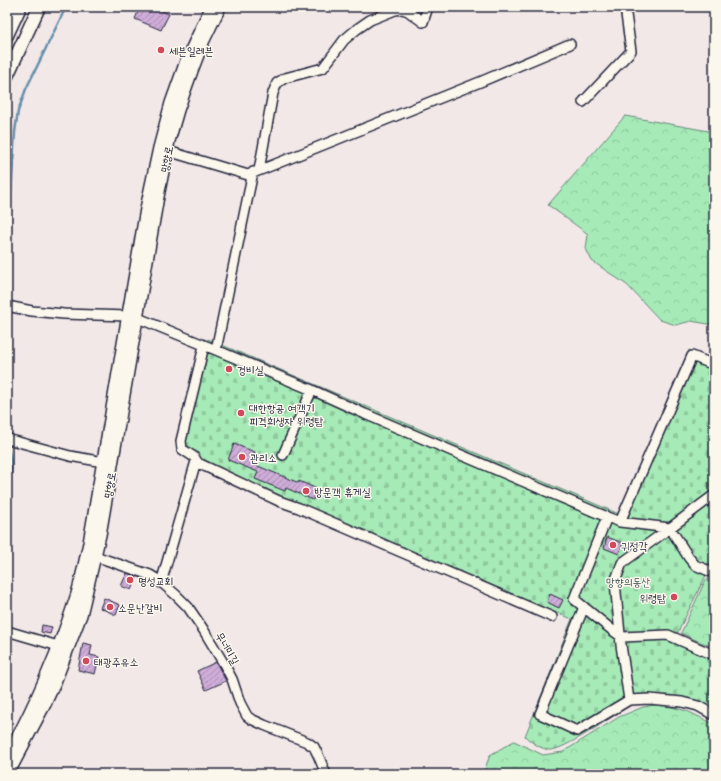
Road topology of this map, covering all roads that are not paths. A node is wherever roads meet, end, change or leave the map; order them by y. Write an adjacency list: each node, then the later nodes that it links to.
1 (20, 7): 7 (highway)
2 (39, 7): 9 (highway)
3 (211, 7): 11 (main road, 망향로)
4 (220, 7): 11 (main road, 망향로)
5 (428, 7): 12 (street)
6 (624, 7): 10 (street)
7 (7, 35)
8 (570, 44): 12 (street)
9 (7, 76)
10 (583, 102)
11 (163, 150): 12 (street); 14 (main road, 망향로)
12 (256, 171): 16 (street)
13 (7, 306): 14 (street)
14 (133, 317): 15 (street); 22 (main road, 망향로)
15 (204, 346): 16 (street); 21 (street)
16 (216, 350): 18 (street)
17 (714, 365): 25 (street)
18 (312, 390): 20 (street); 24 (street)
19 (7, 438): 22 (street)
20 (283, 455)
21 (196, 461): 29 (street); 31 (street)
22 (108, 463): 27 (main road, 망향로)
23 (714, 495): 26 (street)
24 (607, 517): 25 (street); 30 (street)
25 (620, 522): 26 (street)
26 (670, 528): 28 (street); 33 (street)
27 (91, 555): 29 (street, 무너미길); 34 (main road, 망향로)
28 (714, 573)
29 (161, 583): 40 (street, 무너미길)
30 (584, 607): 33 (street); 36 (street)
31 (552, 617)
32 (7, 631): 34 (street)
33 (620, 635): 35 (street); 36 (street)
34 (63, 647): 38 (main road, 망향로); 39 (main road, 망향로)
35 (714, 655)
36 (629, 700): 37 (street)
37 (714, 715)
38 (7, 757)
39 (8, 774)
40 (326, 774)

